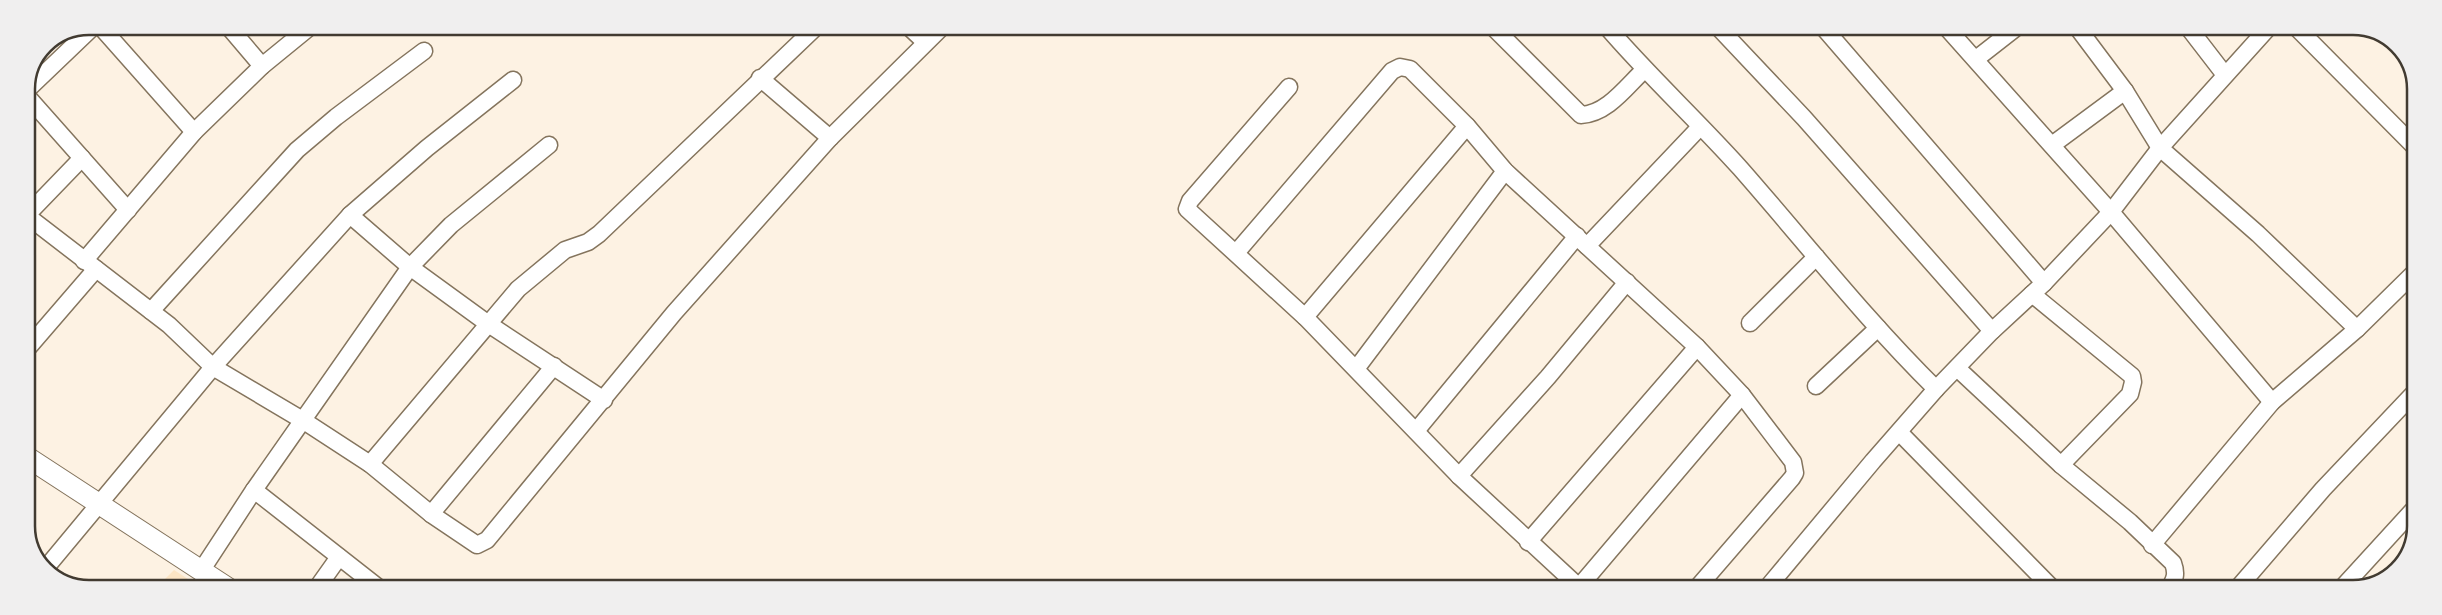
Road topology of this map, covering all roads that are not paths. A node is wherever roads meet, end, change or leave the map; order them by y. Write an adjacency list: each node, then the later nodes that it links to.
1 (108, 35): 32 (street)
2 (236, 35): 21 (street)
3 (300, 35): 21 (street)
4 (807, 35): 24 (street)
5 (918, 35): 18 (street)
6 (933, 35): 18 (street)
7 (1501, 35): 22 (street)
8 (1614, 35): 22 (street)
9 (1726, 35): 59 (street)
10 (1830, 35): 52 (street)
11 (1954, 35): 20 (street)
12 (2007, 35): 20 (street)
13 (2083, 35): 28 (street)
14 (2194, 35): 23 (street)
15 (2262, 35): 23 (street)
16 (2306, 35): 34 (street)
17 (84, 36): 26 (street)
18 (925, 42): 33 (street)
19 (424, 51): 53 (street)
20 (1976, 59): 36 (street)
21 (262, 66): 32 (street)
22 (1644, 70): 31 (street)
23 (2224, 75): 37 (street)
24 (760, 78): 33 (street); 55 (street)
25 (513, 80): 43 (street)
26 (36, 84)
27 (1289, 87): 46 (street)
28 (2125, 91): 36 (street); 37 (street)
29 (35, 103): 38 (street)
30 (1467, 126): 39 (street); 46 (street); 54 (street)
31 (1700, 127): 45 (street); 47 (street)
32 (194, 132): 41 (street)
33 (830, 138): 69 (street)
34 (2407, 138)
35 (549, 145): 49 (street)
36 (2052, 145): 42 (street)
37 (2160, 148): 42 (street); 58 (street)
38 (82, 158): 40 (street); 41 (street)
39 (1506, 171): 45 (street); 65 (street)
40 (35, 208)
41 (128, 210): 48 (street)
42 (2111, 212): 52 (street); 71 (street)
43 (350, 215): 49 (street); 63 (street)
44 (35, 222): 48 (street)
45 (1582, 241): 51 (street); 73 (street)
46 (1236, 253): 54 (street)
47 (1816, 258): 56 (street); 57 (street)
48 (90, 265): 53 (street); 60 (street)
49 (410, 267): 55 (street); 72 (street)
50 (2407, 280): 58 (street)
51 (1627, 282): 61 (street); 78 (street)
52 (2038, 288): 59 (street); 77 (street)
53 (151, 311): 63 (street)
54 (1305, 316): 65 (street)
55 (487, 323): 62 (street); 76 (street)
56 (1750, 323)
57 (1878, 328): 66 (street); 67 (street)
58 (2357, 328): 71 (street)
59 (1992, 331): 64 (street)
60 (35, 337)
61 (1697, 347): 68 (street); 83 (street)
62 (554, 366): 69 (street); 81 (street)
63 (213, 367): 72 (street); 80 (street)
64 (1957, 368): 67 (street); 77 (street)
65 (1356, 369): 73 (street)
66 (1816, 386)
67 (1936, 390): 74 (street)
68 (1742, 396): 92 (street); 93 (street)
69 (604, 400): 81 (street)
70 (2407, 400): 97 (street)
71 (2272, 402): 84 (street)
72 (304, 420): 76 (street); 79 (street)
73 (1416, 431): 78 (street)
74 (1899, 432): 94 (street); 95 (street)
75 (35, 462): 80 (street)
76 (370, 464): 81 (street)
77 (2061, 465): 84 (street)
78 (1459, 476): 83 (street)
79 (254, 490): 85 (street); 87 (street)
80 (101, 504): 86 (street); 87 (street)
81 (431, 514)
82 (2407, 516): 98 (street)
83 (1528, 542): 91 (street)
84 (2152, 545): 96 (street)
85 (339, 557): 89 (street); 90 (street)
86 (50, 563)
87 (201, 571): 88 (street)
88 (215, 580)
89 (323, 580)
90 (369, 580)
91 (1570, 580)
92 (1586, 580)
93 (1705, 580)
94 (1774, 580)
95 (2044, 580)
96 (2174, 580)
97 (2245, 580)
98 (2348, 580)

